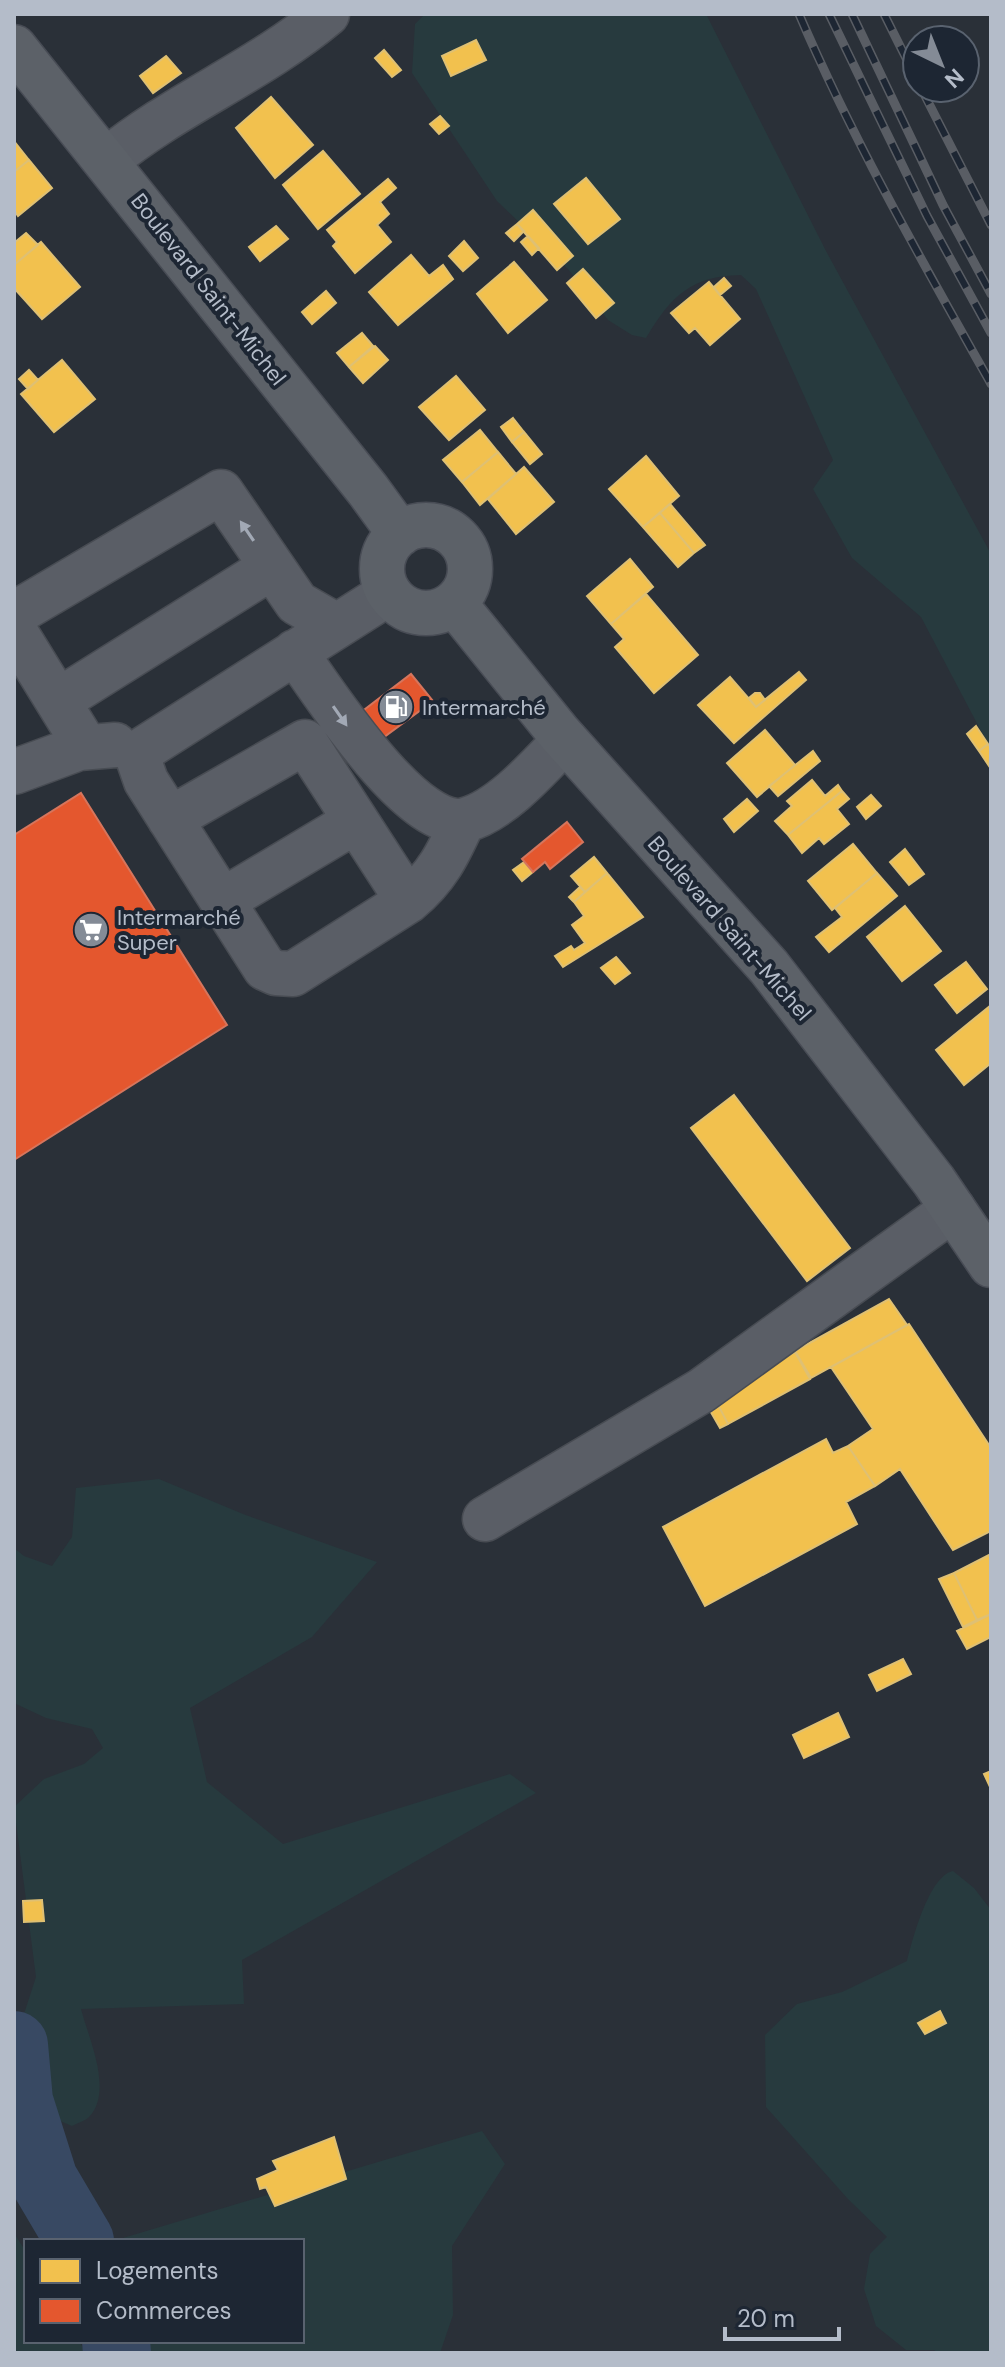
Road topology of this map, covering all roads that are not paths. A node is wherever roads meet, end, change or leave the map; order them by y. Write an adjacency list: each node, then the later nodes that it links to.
1 (327, 14): 3 (lane)
2 (14, 47): 3 (main road, Boulevard Saint-Michel)
3 (107, 160): 4 (main road, Boulevard Saint-Michel)
4 (400, 534): 6 (main road); 7 (main road)
5 (272, 567): 8 (lane, one-way to 8); 9 (lane); 12 (lane)
6 (389, 593): 7 (main road); 9 (lane)
7 (454, 603): 13 (main road, Boulevard Saint-Michel)
8 (14, 614)
9 (337, 626): 10 (lane)
10 (295, 652): 15 (lane); 19 (lane, one-way to 19)
11 (20, 654): 12 (lane)
12 (58, 701): 14 (lane)
13 (565, 740): 19 (lane); 22 (main road, Boulevard Saint-Michel)
14 (86, 747): 15 (lane); 16 (lane)
15 (138, 758): 17 (lane)
16 (14, 772)
17 (170, 819): 18 (lane); 20 (lane)
18 (356, 821): 20 (lane); 21 (lane)
19 (463, 821): 21 (lane)
20 (222, 901): 21 (lane)
21 (408, 901)
22 (953, 1209): 23 (main road, Boulevard Saint-Michel); 24 (lane)
23 (991, 1265)
24 (485, 1519)

